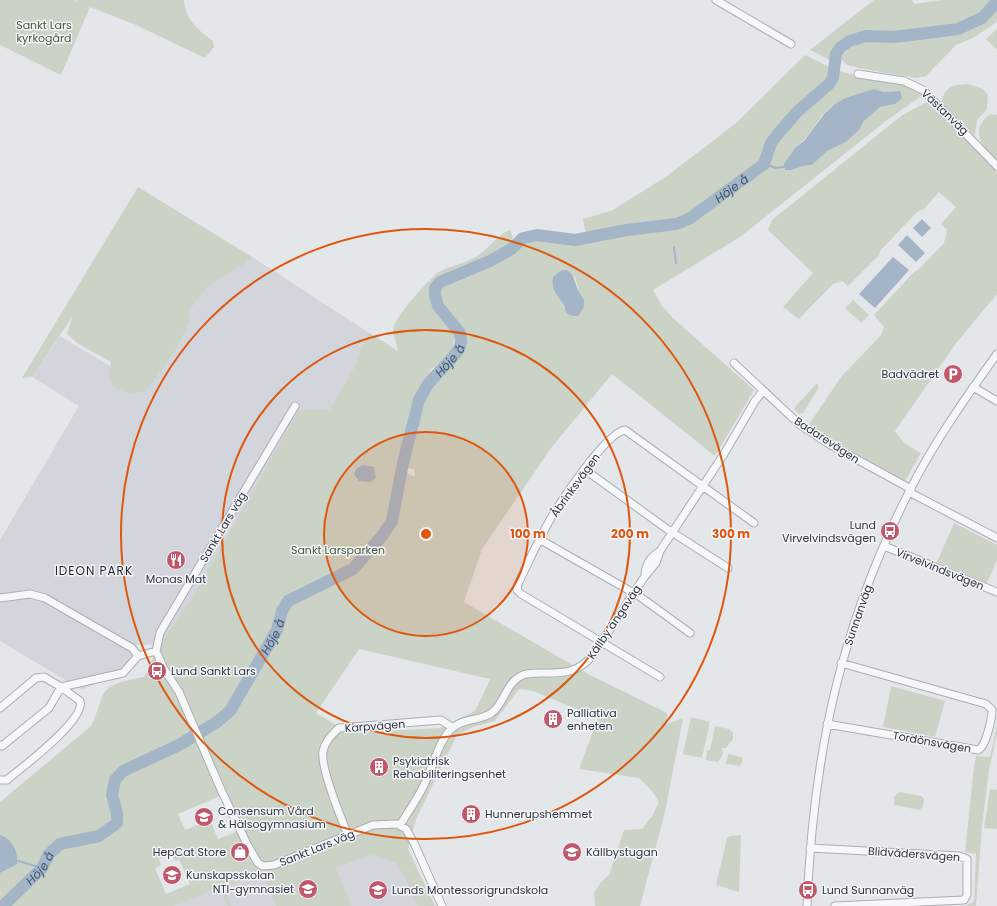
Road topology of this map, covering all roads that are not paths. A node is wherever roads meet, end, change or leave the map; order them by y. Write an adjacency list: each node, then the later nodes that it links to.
1 (716, 0): 2 (street)
2 (791, 44)
3 (858, 74): 4 (street, Västanväg)
4 (997, 166)
5 (997, 354): 7 (street, Sunnanväg)
6 (734, 363): 8 (street, Badarevägen)
7 (973, 387): 9 (street); 13 (street, Sunnanväg)
8 (763, 391): 12 (street, Källby ängaväg); 13 (street, Badarevägen)
9 (997, 401)
10 (295, 406): 25 (street, Sankt Lars väg)
11 (584, 469): 12 (street, Åbrinksvägen); 15 (street); 17 (street, Åbrinksvägen)
12 (703, 486): 14 (street); 15 (street, Källby ängaväg)
13 (910, 490): 16 (street); 18 (street, Sunnanväg)
14 (754, 523)
15 (673, 532): 19 (street); 21 (street, Källby ängaväg)
16 (997, 538)
17 (539, 539): 21 (street); 24 (street, Åbrinksvägen)
18 (884, 546): 20 (street, Virvelvindsvägen); 27 (street, Sunnanväg)
19 (728, 568)
20 (997, 592)
21 (634, 593): 23 (street); 24 (street, Källby ängaväg)
22 (0, 598): 26 (street)
23 (690, 633)
24 (602, 642): 28 (street); 32 (street, Källby ängaväg)
25 (156, 651): 26 (street); 36 (street, Sankt Lars väg)
26 (138, 656): 29 (street)
27 (841, 664): 31 (street, Sunnanväg); 31 (street, Tordönsvägen)
28 (660, 677)
29 (64, 686): 30 (street); 33 (street); 34 (street)
30 (0, 708)
31 (827, 724): 37 (street, Sunnanväg)
32 (452, 728): 35 (street); 36 (street, Karpvägen)
33 (0, 745)
34 (0, 780)
35 (400, 825): 36 (street, Sankt Lars väg); 38 (street)
36 (348, 835)
37 (810, 848): 39 (street, Sunnanväg); 40 (street, Blidvädersvägen)
38 (442, 906)
39 (808, 906)
40 (835, 906)

